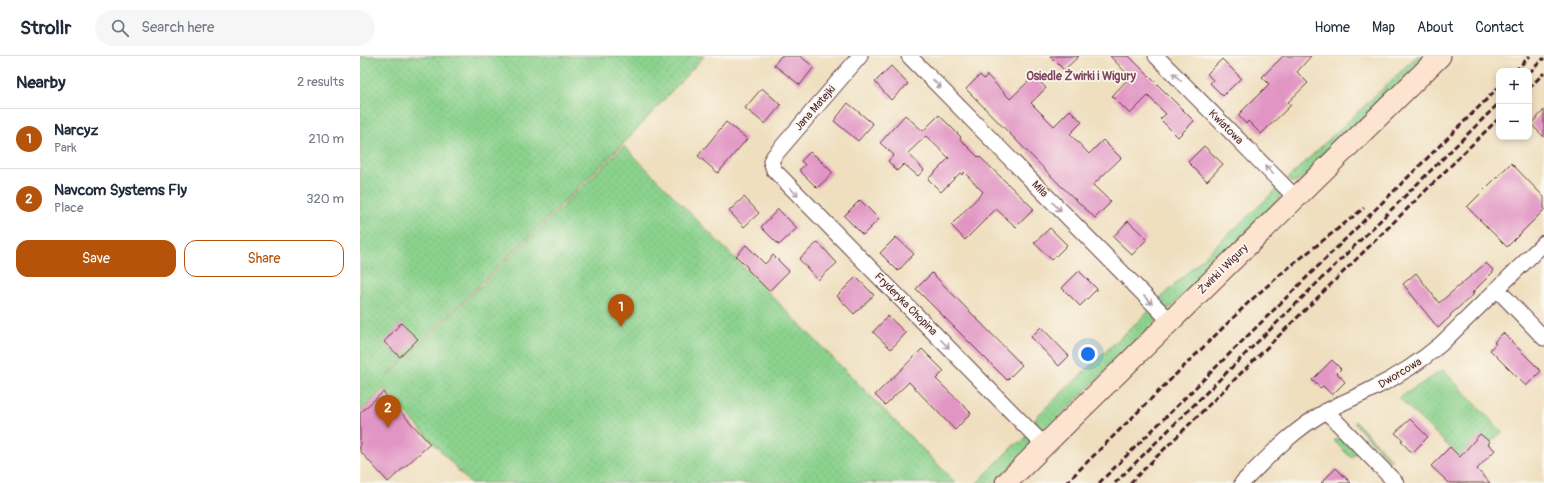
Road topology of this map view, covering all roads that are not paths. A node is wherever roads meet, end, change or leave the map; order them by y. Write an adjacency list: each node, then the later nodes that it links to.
1 (860, 56): 5 (street, Jana Matejki)
2 (910, 56): 9 (street, Miła, one-way to 9)
3 (1156, 56): 6 (street, Kwiatowa, one-way to 3)
4 (1436, 57): 6 (main road, Żwirki i Wigury)
5 (771, 161): 12 (street, Fryderyka Chopina, one-way to 12)
6 (1296, 198): 9 (main road, Żwirki i Wigury)
7 (1544, 242): 8 (street, Dworcowa)
8 (1497, 289): 10 (street); 11 (street, Dworcowa)
9 (1170, 321): 12 (main road, Żwirki i Wigury)
10 (1544, 338)
11 (1326, 411): 14 (street, Dworcowa); 15 (street)
12 (1044, 445): 13 (main road, Żwirki i Wigury)
13 (1006, 483)
14 (1242, 483)
15 (1396, 483)

